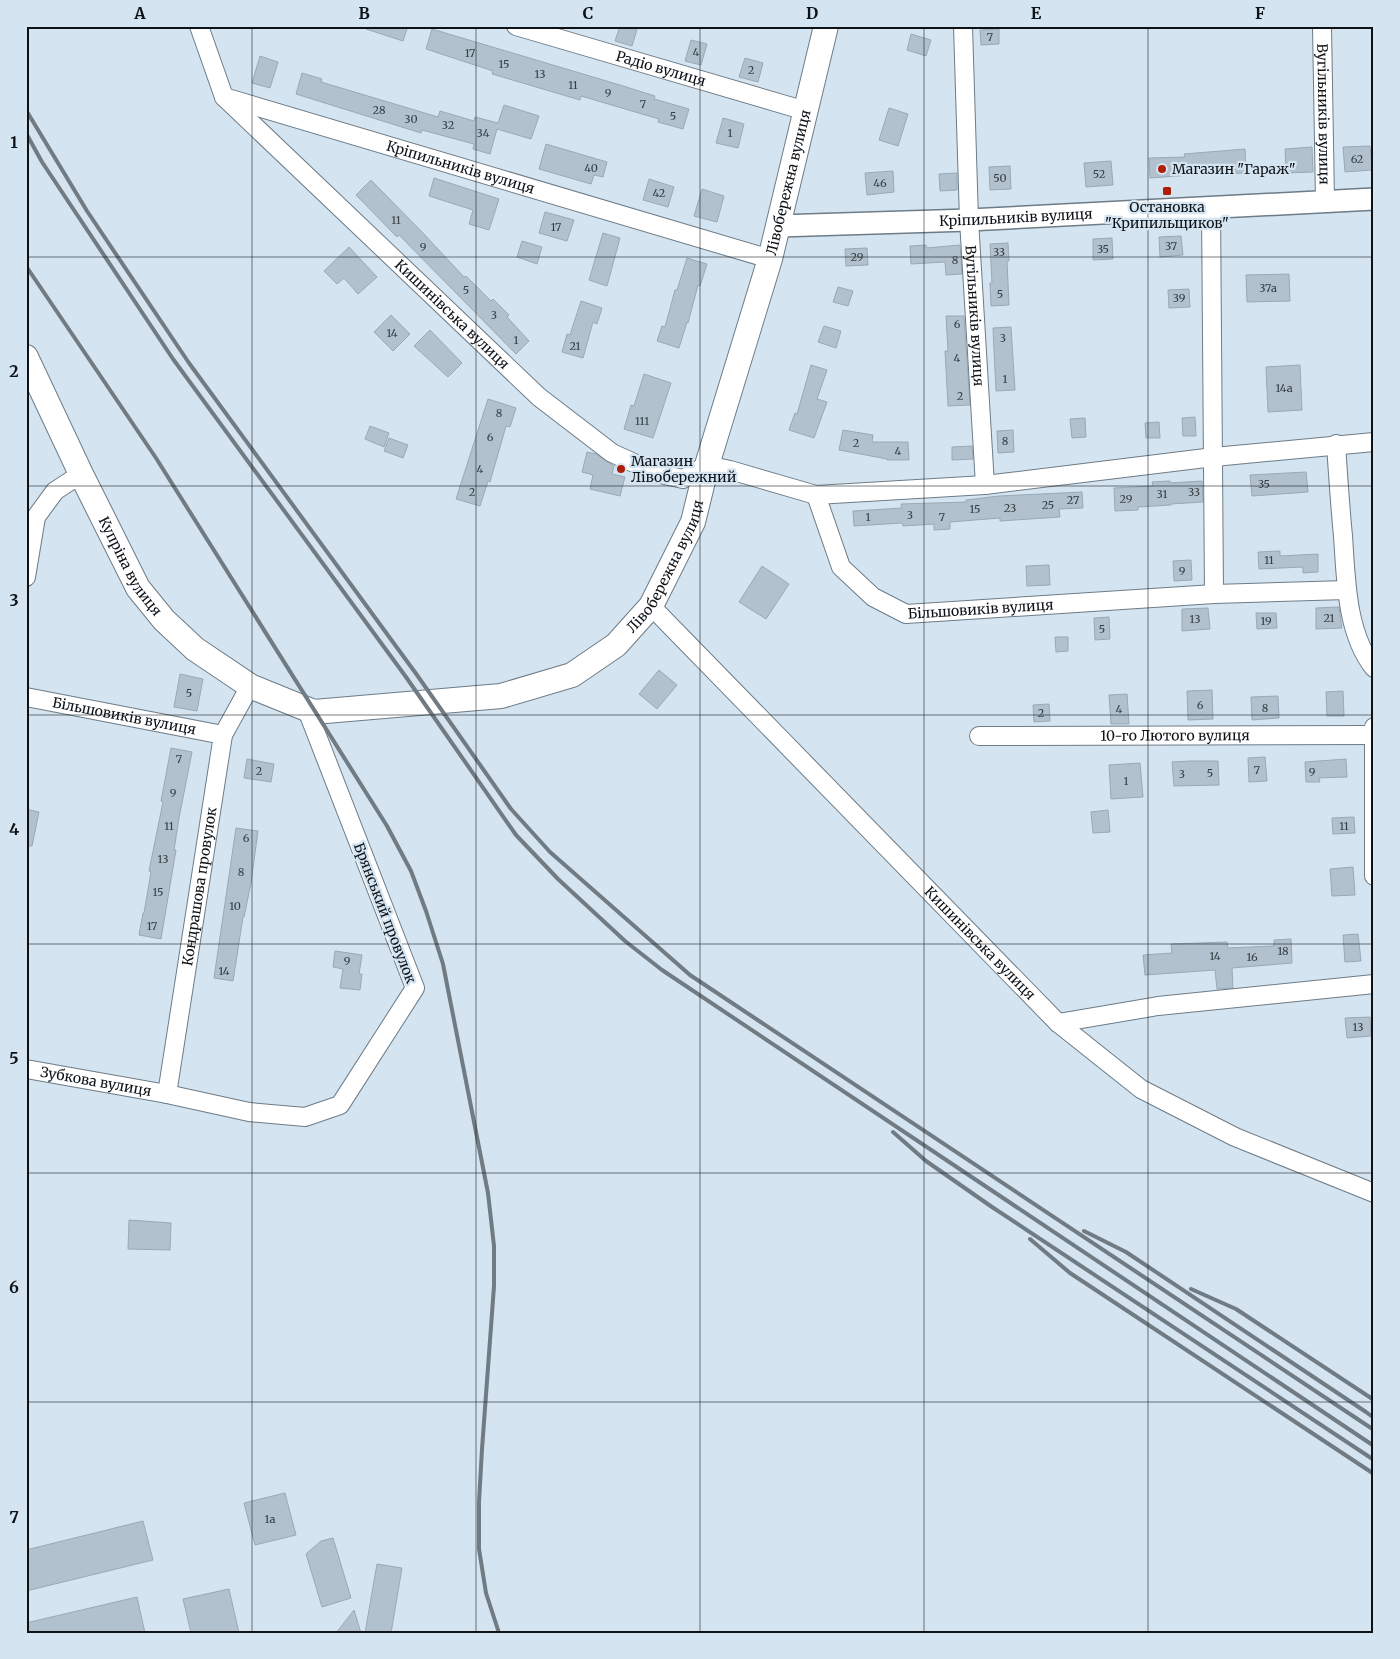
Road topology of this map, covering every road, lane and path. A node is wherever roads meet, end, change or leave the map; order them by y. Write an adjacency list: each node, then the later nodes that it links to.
1 (199, 26): 6 (street)
2 (516, 26): 7 (street, Радіо вулиця)
3 (826, 26): 7 (main road, Лівобережна вулиця)
4 (964, 26): 11 (street, Вугільників вулиця)
5 (1322, 26): 9 (street, Вугільників вулиця)
6 (224, 97): 13 (street, Кріпильників вулиця); 18 (street, Кишинівська вулиця)
7 (806, 111): 12 (main road, Лівобережна вулиця)
8 (1374, 200): 9 (street, Кріпильників вулиця)
9 (1325, 201): 10 (street, Кріпильників вулиця)
10 (1211, 207): 11 (street, Кріпильників вулиця); 17 (street)
11 (969, 220): 12 (street, Кріпильників вулиця); 20 (street, Вугільників вулиця)
12 (778, 226): 13 (main road, Лівобережна вулиця)
13 (770, 259): 18 (main road, Лівобережна вулиця)
14 (26, 357): 19 (main road, Купріна вулиця)
15 (1374, 442): 16 (street)
16 (1336, 444): 17 (street); 23 (street)
17 (1214, 457): 20 (street); 24 (street)
18 (707, 466): 21 (street); 25 (main road, Лівобережна вулиця)
19 (81, 474): 22 (street); 27 (main road, Купріна вулиця)
20 (985, 484): 21 (street)
21 (816, 495): 24 (street, Більшовиків вулиця)
22 (26, 577)
23 (1346, 590): 24 (street, Більшовиків вулиця); 26 (street)
24 (1214, 594)
25 (651, 606): 29 (main road, Лівобережна вулиця); 36 (street, Кишинівська вулиця)
26 (1372, 662)
27 (250, 686): 29 (main road, Купріна вулиця); 31 (street, Кондрашова провулок)
28 (26, 697): 31 (street, Більшовиків вулиця)
29 (307, 710): 38 (street, Брянський провулок)
30 (1373, 731): 32 (street, 10-го Лютого вулиця); 33 (street)
31 (223, 736): 38 (street, Кондрашова провулок)
32 (979, 736)
33 (1373, 867): 34 (street)
34 (1374, 876)
35 (1374, 984): 36 (street)
36 (1058, 1023): 39 (street, Кишинівська вулиця)
37 (26, 1069): 38 (street, Зубкова вулиця)
38 (167, 1094)
39 (1374, 1193)

